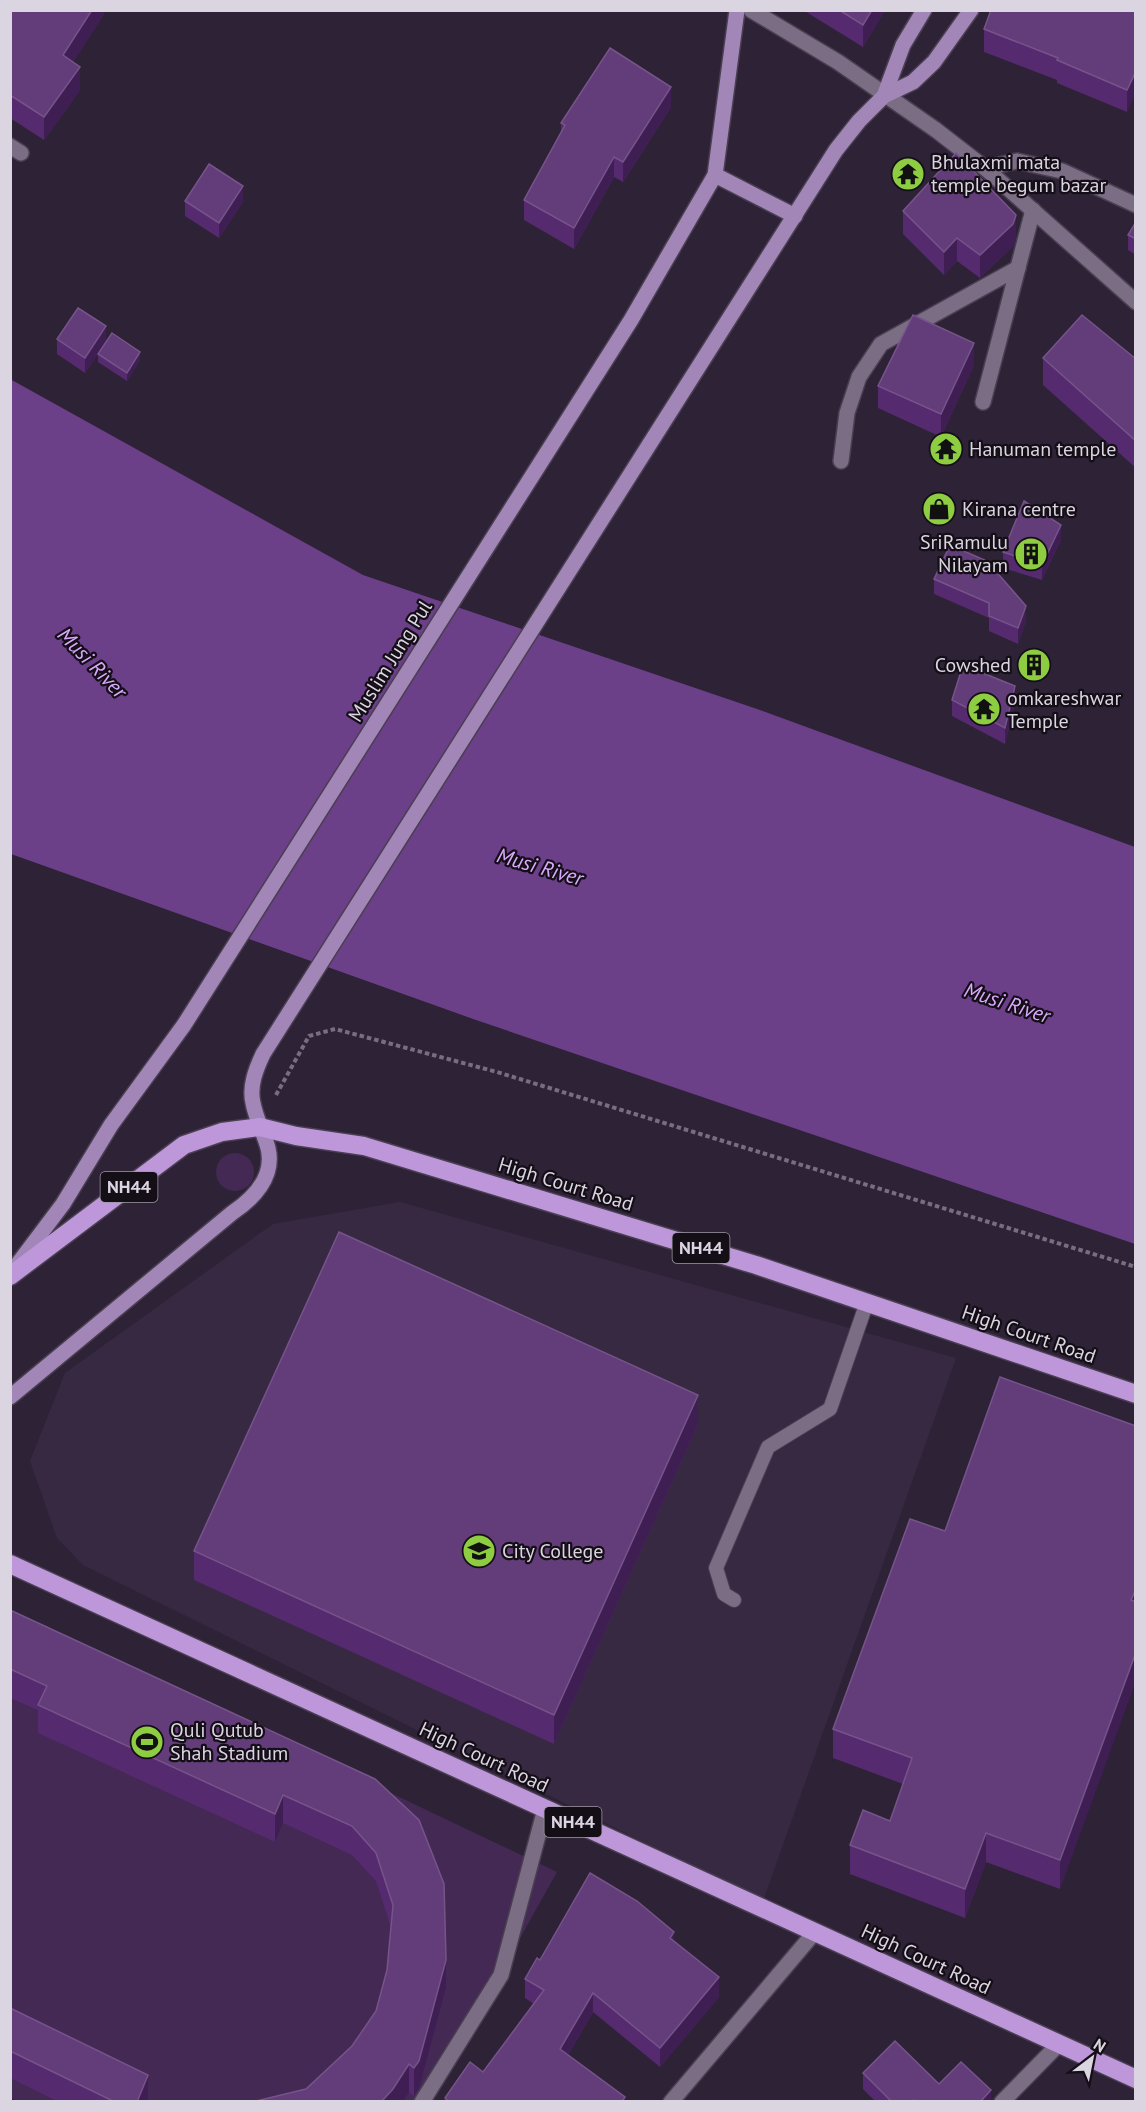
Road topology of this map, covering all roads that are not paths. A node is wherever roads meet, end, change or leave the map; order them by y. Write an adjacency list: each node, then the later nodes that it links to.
1 (737, 10): 7 (main road)
2 (751, 10): 5 (street)
3 (924, 10): 5 (main road)
4 (971, 10): 5 (main road)
5 (884, 96): 6 (street); 10 (main road)
6 (985, 168): 8 (street); 9 (street)
7 (715, 174): 10 (main road); 16 (main road, Muslim Jung Pul)
8 (1136, 205)
9 (1033, 210): 11 (street); 12 (street)
10 (795, 216): 15 (main road)
11 (1018, 268): 13 (street); 14 (street)
12 (1136, 302)
13 (983, 402)
14 (842, 461)
15 (260, 1126): 16 (highway, High Court Road / NH44); 17 (highway, High Court Road / NH44); 19 (main road)
16 (10, 1274)
17 (867, 1302): 18 (highway, High Court Road / NH44); 21 (lane)
18 (1136, 1394)
19 (10, 1397)
20 (10, 1564): 22 (highway, High Court Road / NH44)
21 (734, 1599)
22 (545, 1809): 23 (highway, High Court Road / NH44); 26 (street)
23 (814, 1933): 24 (highway, High Court Road / NH44); 27 (street)
24 (1059, 2044): 25 (highway, High Court Road / NH44); 28 (street)
25 (1136, 2079)
26 (422, 2102)
27 (671, 2102)
28 (1002, 2102)

